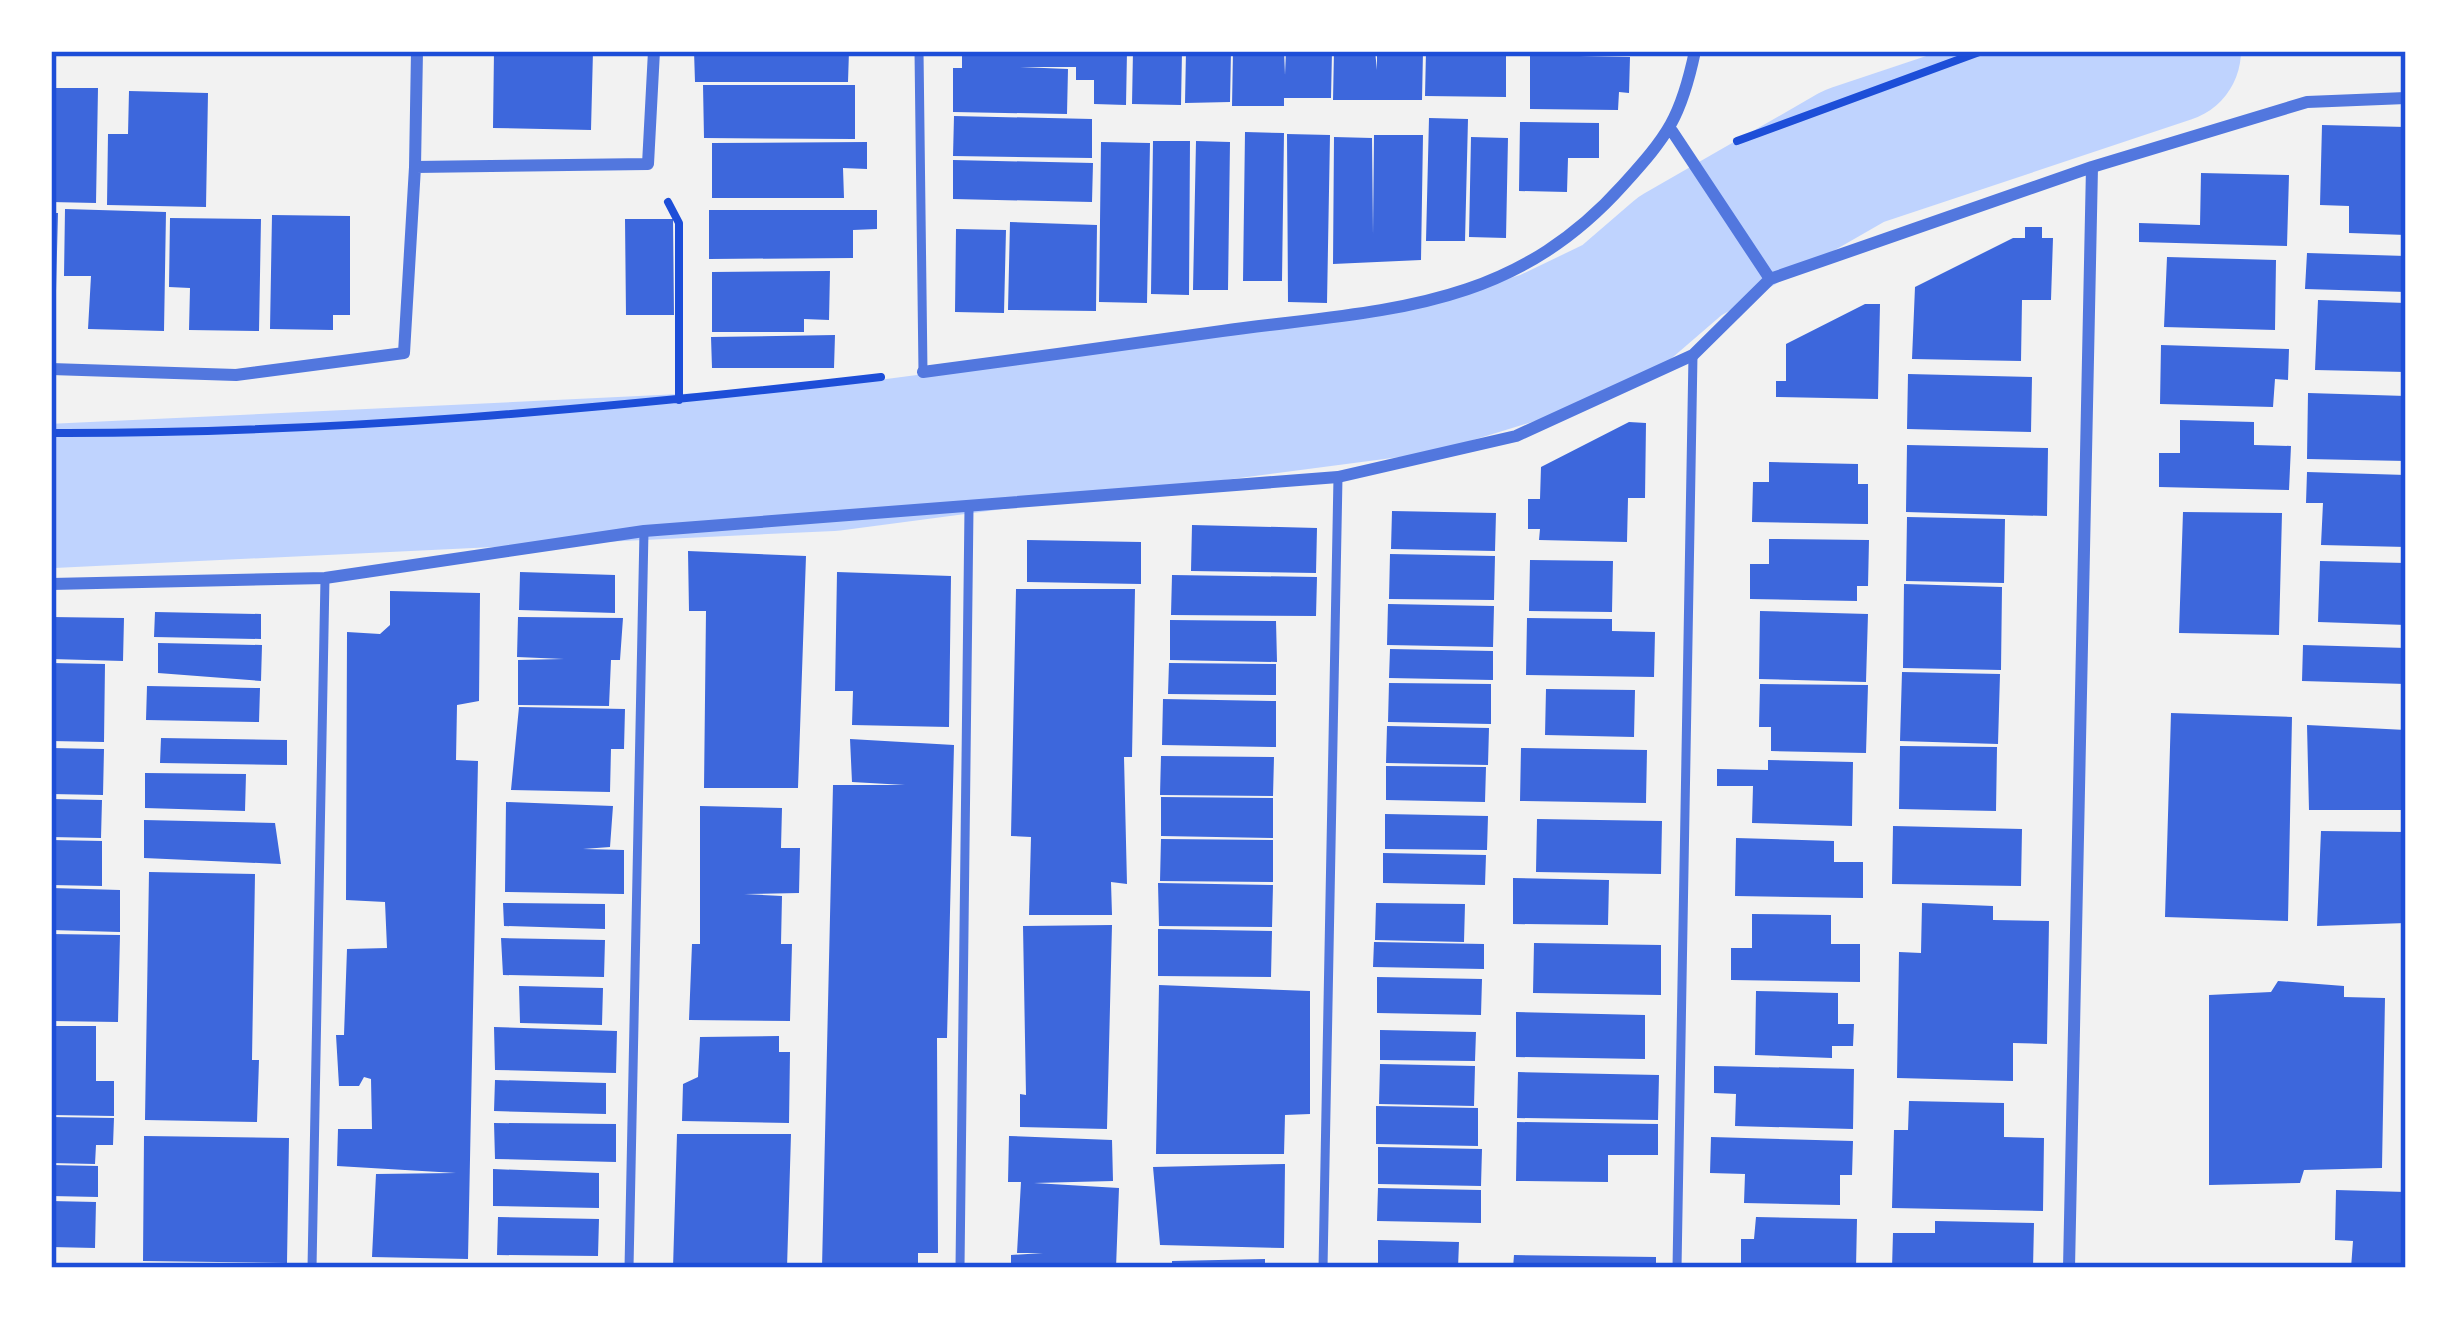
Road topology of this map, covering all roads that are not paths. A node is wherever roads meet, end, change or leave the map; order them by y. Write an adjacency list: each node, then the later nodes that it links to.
1 (417, 51): 7 (street)
2 (654, 51): 7 (street)
3 (919, 51): 12 (lane)
4 (1695, 51): 6 (street)
5 (2406, 98): 8 (street)
6 (1672, 131): 9 (street); 12 (street)
7 (415, 166): 11 (street)
8 (2092, 167): 9 (street); 23 (street)
9 (1770, 279): 10 (street)
10 (1693, 355): 13 (street); 22 (lane)
11 (51, 369)
12 (922, 372)
13 (1338, 477): 14 (street); 21 (lane)
14 (969, 508): 15 (street); 20 (lane)
15 (644, 531): 16 (street); 19 (lane)
16 (325, 578): 17 (street); 18 (lane)
17 (51, 584)
18 (312, 1268)
19 (629, 1268)
20 (960, 1268)
21 (1323, 1268)
22 (1677, 1268)
23 (2069, 1268)

